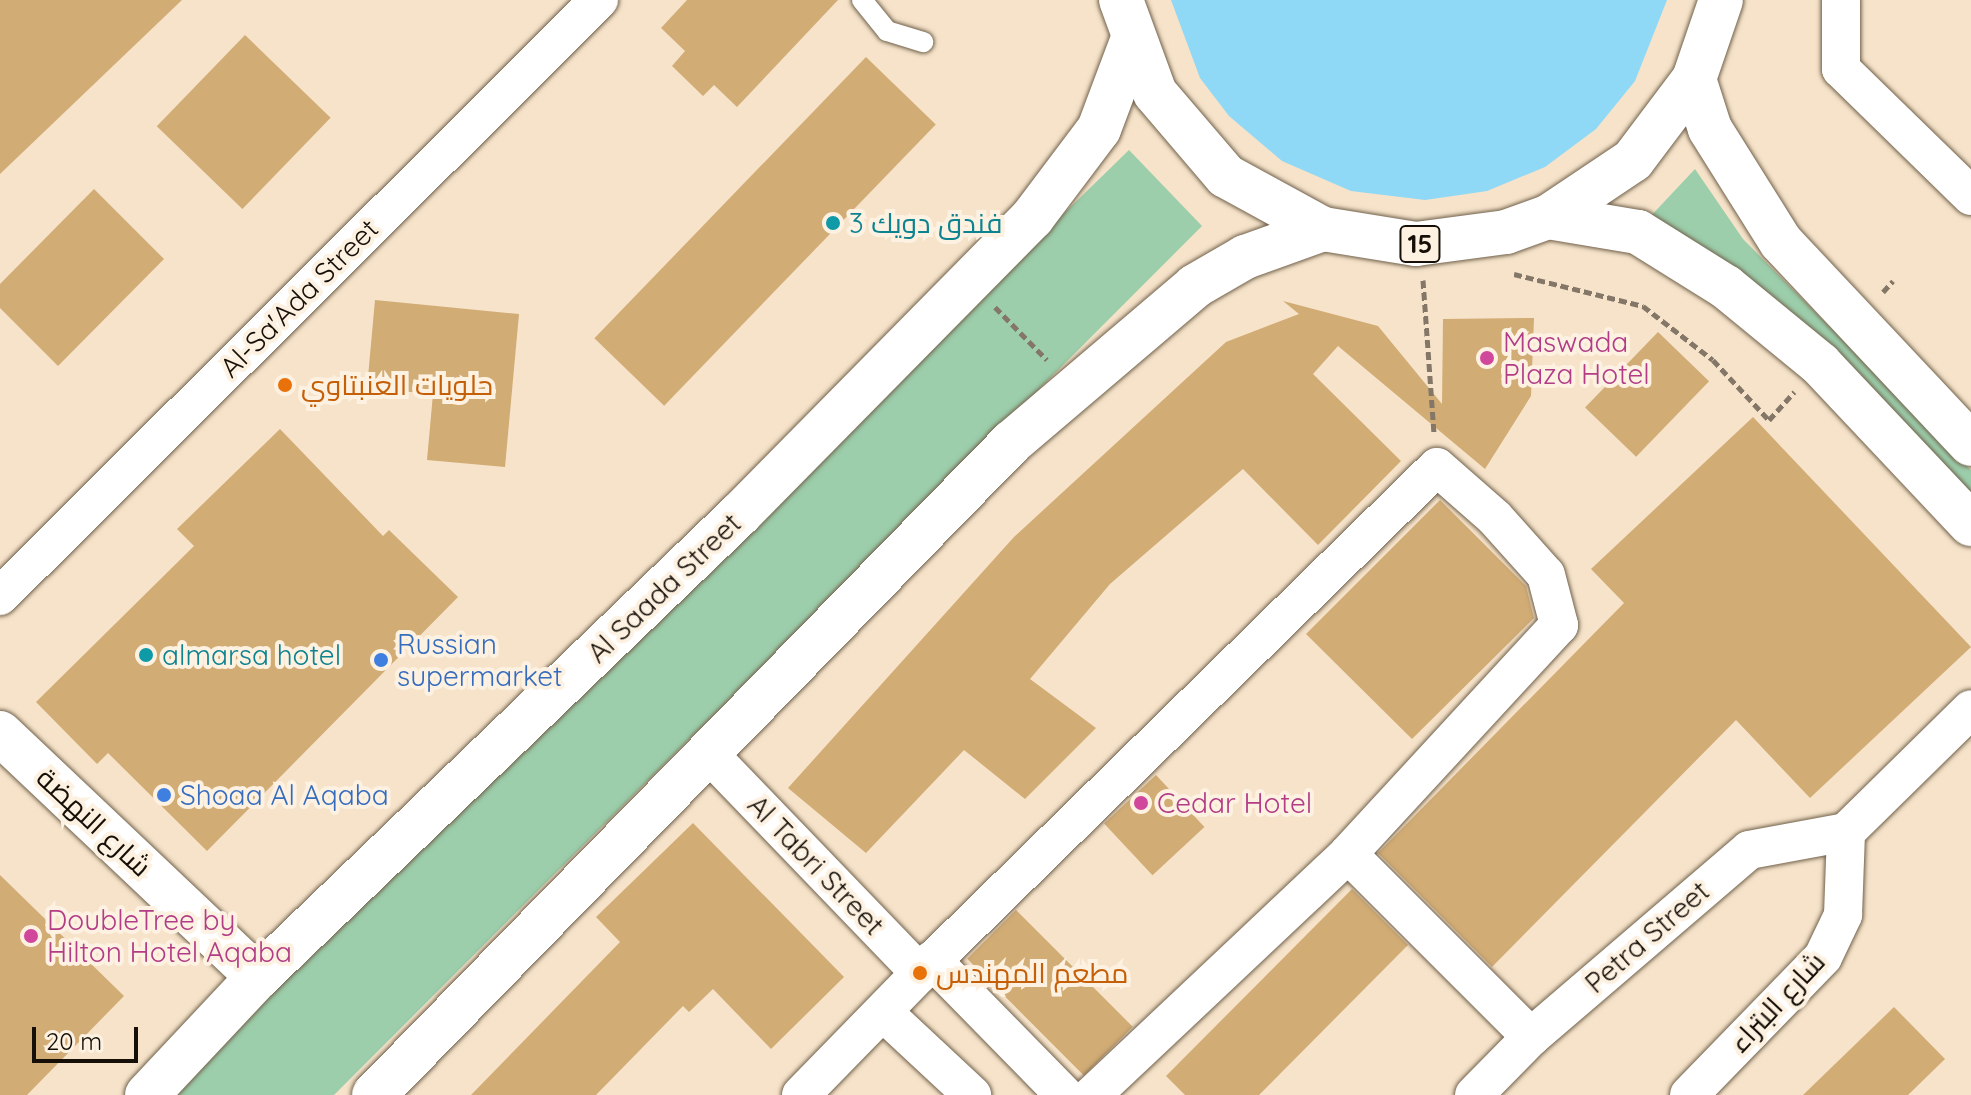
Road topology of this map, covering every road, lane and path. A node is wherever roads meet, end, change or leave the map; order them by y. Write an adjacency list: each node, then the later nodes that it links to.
1 (599, 0): 22 (street, Al-Sa'Ada Street)
2 (862, 0): 6 (lane)
3 (1121, 0): 7 (main road, 15)
4 (1721, 0): 8 (main road, 15)
5 (1841, 0): 9 (street)
6 (923, 42)
7 (1131, 44): 11 (main road, 15); 29 (main road, Al Saada Street)
8 (1694, 79): 10 (main road, 15); 16 (main road)
9 (1971, 196)
10 (1548, 217): 11 (main road, 15); 17 (main road, 15)
11 (1323, 229): 18 (main road)
12 (1498, 274): 17 (path)
13 (1438, 276): 20 (path)
14 (1893, 281): 16 (path)
15 (995, 307): 18 (path)
16 (1854, 326): 19 (main road)
17 (1820, 364): 21 (main road, 15)
18 (1072, 387): 25 (main road)
19 (1971, 444)
20 (1437, 467): 27 (street); 28 (street)
21 (1971, 524)
22 (0, 596)
23 (1971, 709): 26 (street)
24 (0, 733): 29 (main road, شارع النهضة)
25 (712, 757): 28 (street, Al Tabri Street); 33 (main road)
26 (1846, 832): 31 (street, Petra Street); 39 (street, شارع البتراء)
27 (1348, 854): 31 (street); 37 (street)
28 (926, 966): 30 (street); 36 (street, Al Tabri Street)
29 (258, 977): 32 (main road, Al Saada Street)
30 (883, 1012): 34 (street); 35 (street)
31 (1531, 1037): 38 (street, Petra Street)
32 (147, 1095)
33 (374, 1095)
34 (801, 1095)
35 (972, 1095)
36 (1064, 1095)
37 (1092, 1095)
38 (1474, 1095)
39 (1689, 1095)

